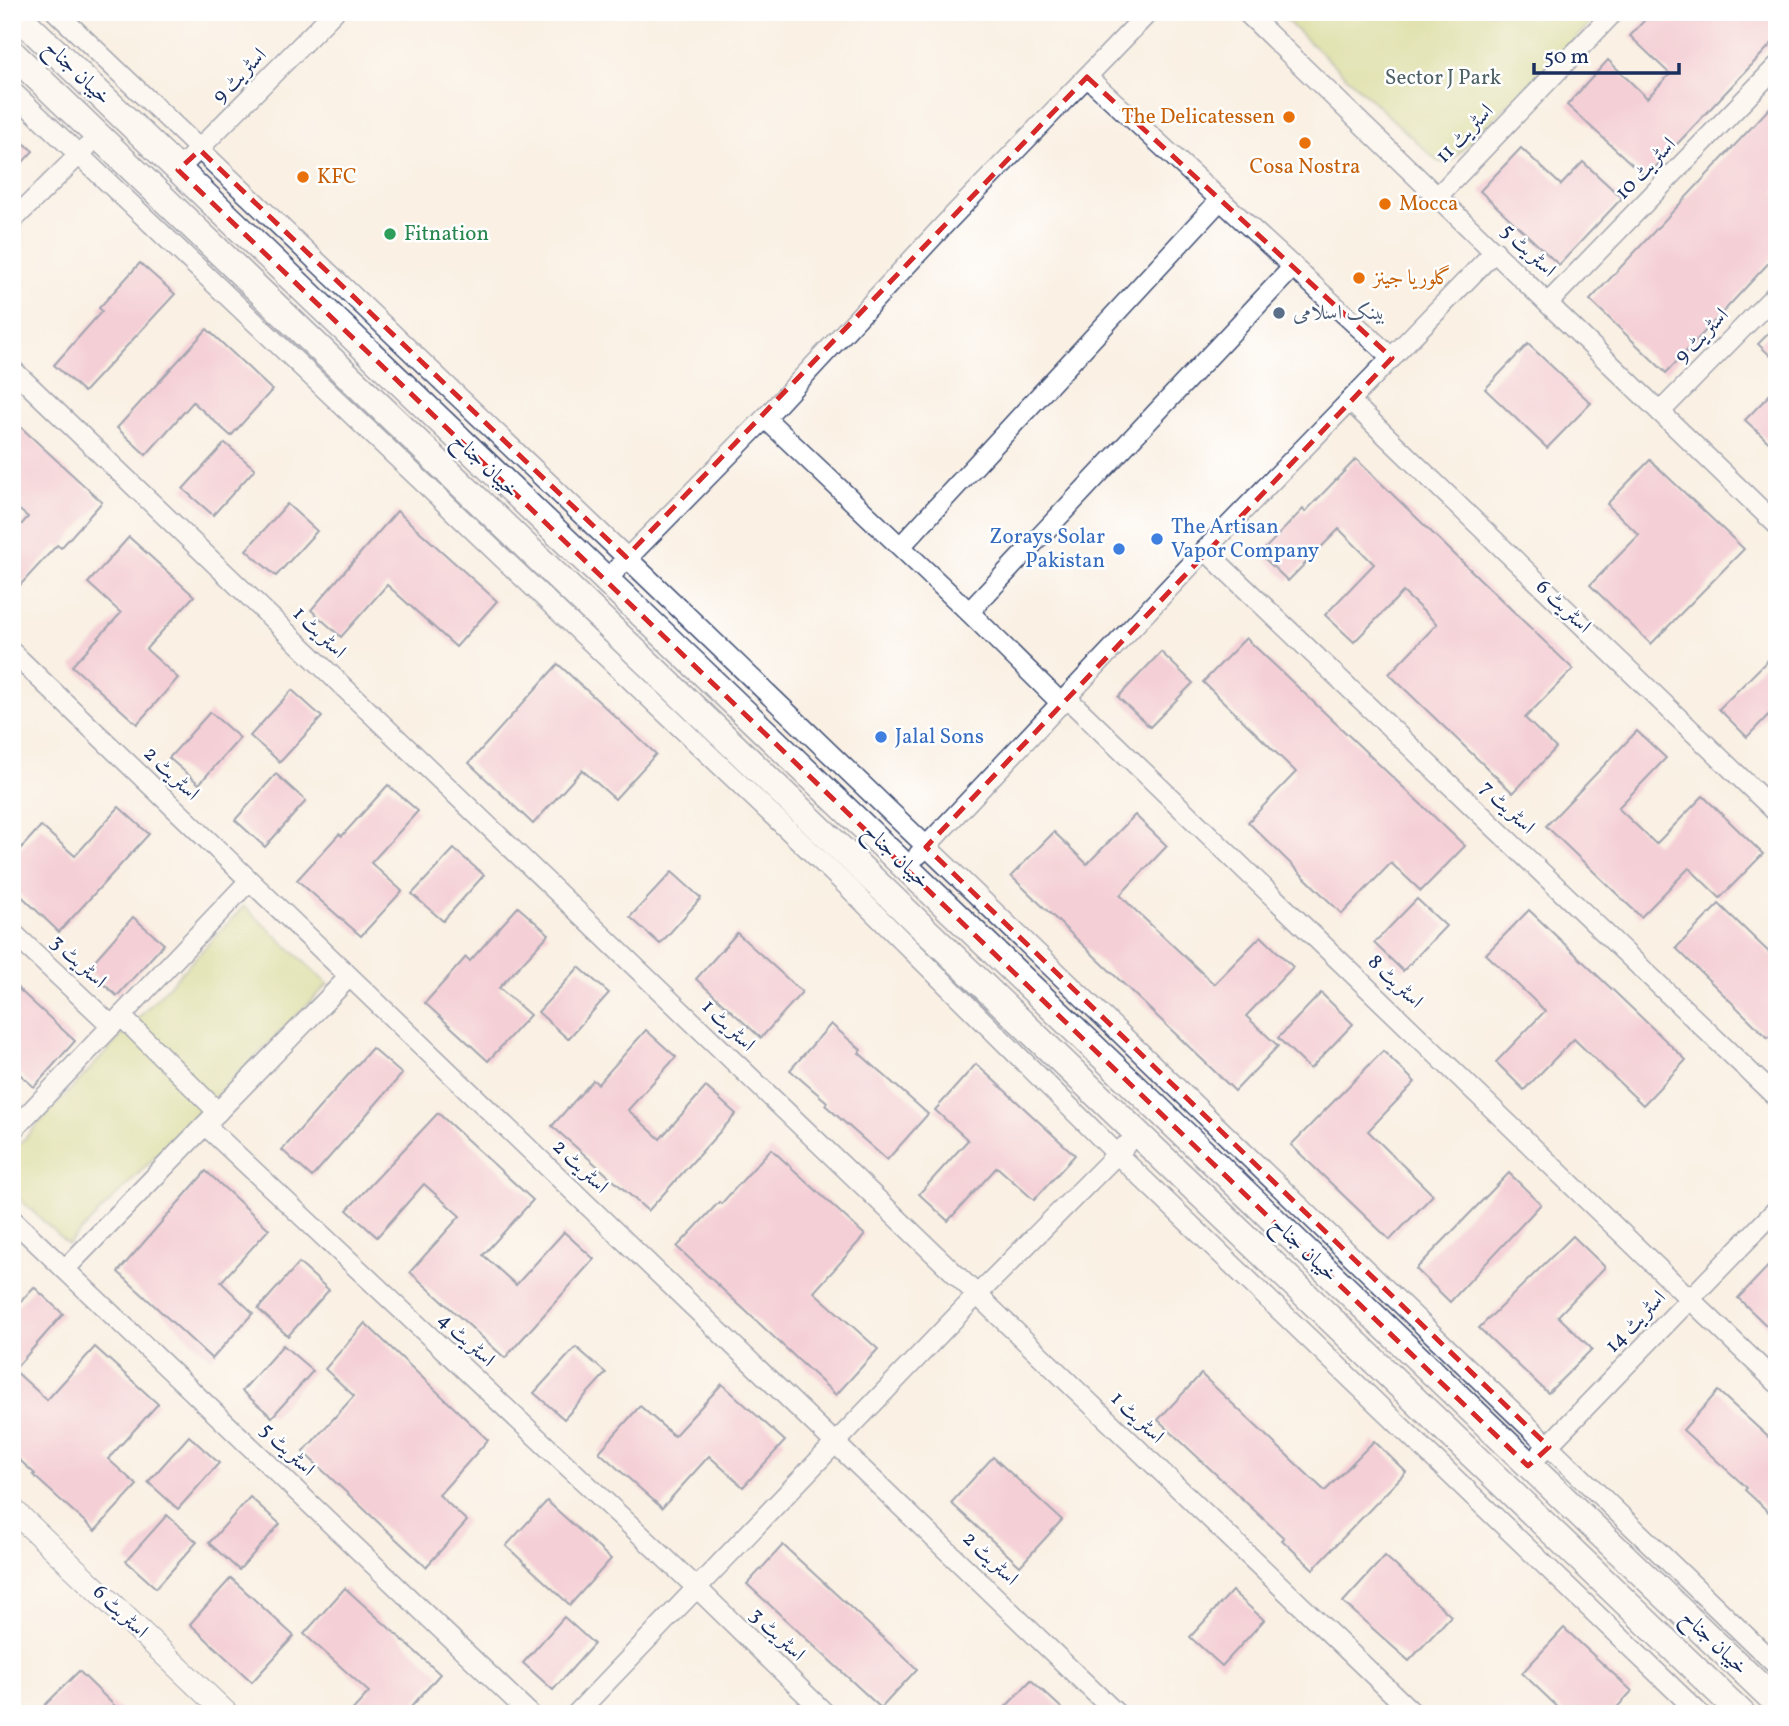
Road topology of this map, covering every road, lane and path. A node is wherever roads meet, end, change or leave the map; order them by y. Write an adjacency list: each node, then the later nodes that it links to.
1 (14, 12): 13 (main road, خیبان جناح)
2 (56, 12): 12 (street)
3 (334, 12): 12 (street, اسٹریٹ 9)
4 (1149, 12): 9 (street)
5 (1246, 12): 14 (street, اسٹریٹ 5)
6 (1614, 12): 14 (street, اسٹریٹ 11)
7 (12, 53): 11 (main road, خیبان جناح)
8 (1777, 66): 20 (street, اسٹریٹ 10)
9 (1087, 77): 15 (street); 25 (street)
10 (12, 91): 11 (street)
11 (89, 146): 16 (street); 44 (main road, خیبان جناح); 45 (street)
12 (200, 150): 13 (street, اسٹریٹ 9); 29 (street)
13 (178, 170): 30 (main road, خیبان جناح)
14 (1437, 197): 17 (street, اسٹریٹ 5)
15 (1220, 200): 18 (street); 27 (street)
16 (12, 221)
17 (1495, 251): 20 (street, اسٹریٹ 5); 21 (street)
18 (1294, 266): 21 (street); 31 (street)
19 (1777, 293): 24 (street, اسٹریٹ 9)
20 (1548, 303): 24 (street, اسٹریٹ 5)
21 (1392, 358): 23 (street)
22 (12, 369): 49 (street, اسٹریٹ 1)
23 (1350, 401): 28 (street); 34 (street, اسٹریٹ 6)
24 (1660, 412): 26 (street, اسٹریٹ 5)
25 (765, 418): 27 (street, اسٹریٹ 8); 29 (street)
26 (1777, 525)
27 (901, 546): 31 (street, اسٹریٹ 8)
28 (1205, 550): 33 (street); 41 (street, اسٹریٹ 7)
29 (626, 557): 30 (street); 35 (street)
30 (604, 581): 36 (main road, خیبان جناح)
31 (969, 612): 33 (street, اسٹریٹ 8)
32 (12, 653): 37 (street, اسٹریٹ 2)
33 (1065, 701): 35 (street); 50 (street, اسٹریٹ 8)
34 (1777, 813)
35 (926, 847): 36 (street); 53 (street)
36 (906, 867): 54 (main road, خیبان جناح)
37 (248, 881): 39 (street, اسٹریٹ 2); 40 (street)
38 (12, 932): 40 (street, اسٹریٹ 3)
39 (349, 977): 42 (street); 52 (street, اسٹریٹ 2)
40 (116, 1021): 42 (street, اسٹریٹ 3); 43 (street)
41 (1777, 1098)
42 (212, 1118): 48 (street); 56 (street, اسٹریٹ 4)
43 (12, 1132)
44 (1138, 1134): 45 (street); 66 (main road, خیبان جناح)
45 (1117, 1154): 49 (street); 65 (street)
46 (1777, 1209): 50 (street, اسٹریٹ 14)
47 (12, 1219): 48 (street, اسٹریٹ 5)
48 (65, 1269): 60 (street, اسٹریٹ 5)
49 (976, 1296): 52 (street); 64 (street, اسٹریٹ 1)
50 (1690, 1299): 51 (street); 53 (street, اسٹریٹ 14)
51 (1777, 1383)
52 (836, 1443): 56 (street); 63 (street, اسٹریٹ 2)
53 (1549, 1447): 54 (street, اسٹریٹ 14); 57 (street)
54 (1528, 1466): 58 (main road, خیبان جناح)
55 (12, 1509): 59 (street, اسٹریٹ 6)
56 (696, 1588): 61 (street); 62 (street, اسٹریٹ 3)
57 (1777, 1666)
58 (1777, 1703)
59 (227, 1714)
60 (530, 1714)
61 (576, 1714)
62 (826, 1714)
63 (1117, 1714)
64 (1414, 1714)
65 (1700, 1714)
66 (1742, 1714)

